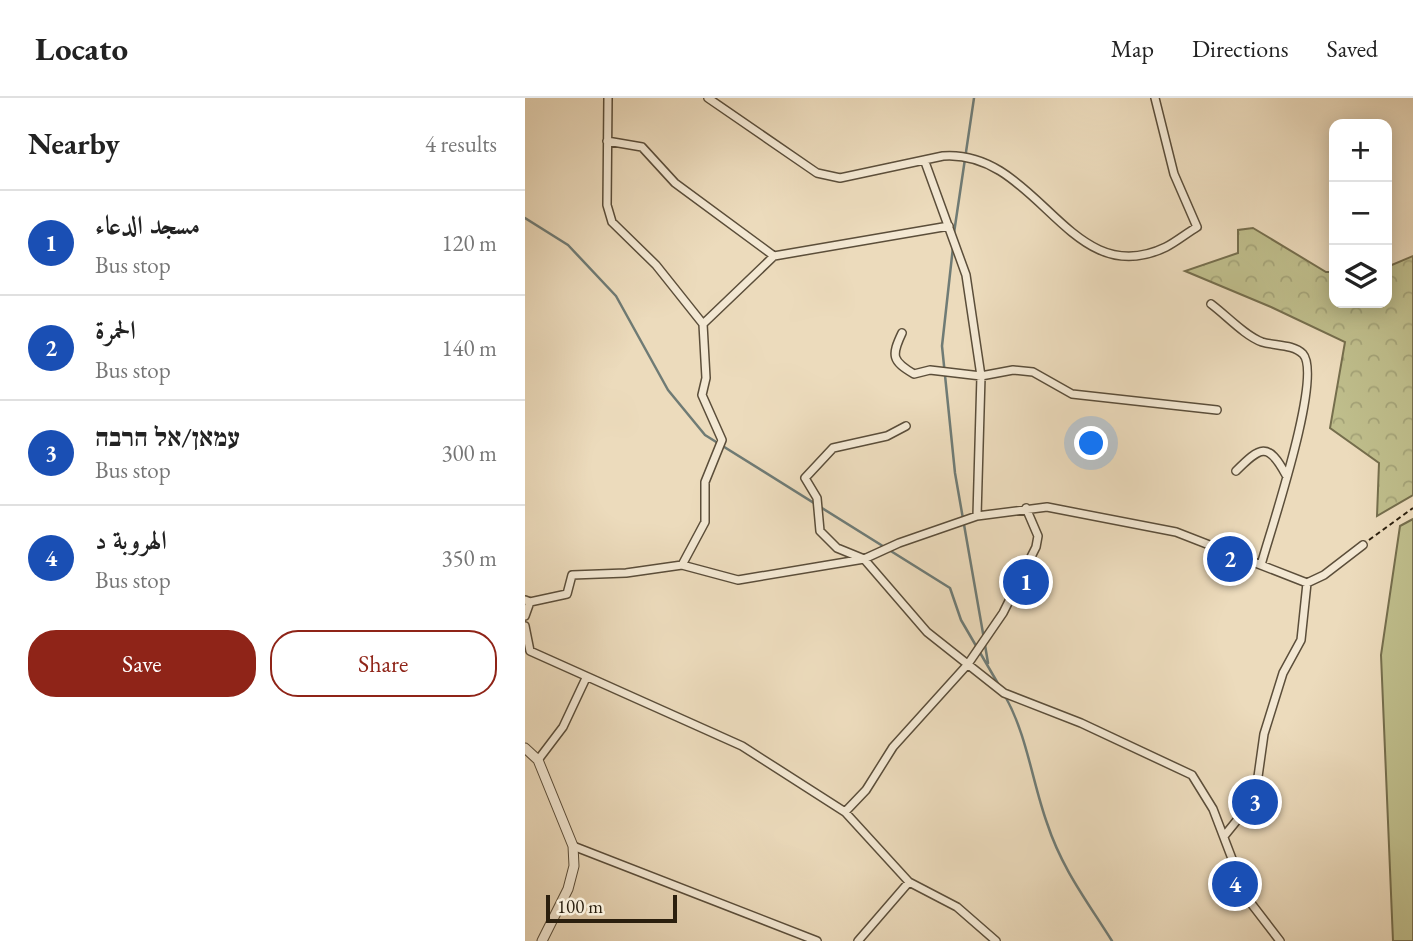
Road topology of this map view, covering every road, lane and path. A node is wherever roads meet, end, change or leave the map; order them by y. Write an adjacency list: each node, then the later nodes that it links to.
1 (608, 98): 4 (street)
2 (708, 98): 5 (street)
3 (1155, 98): 5 (street)
4 (607, 141): 7 (street); 9 (street)
5 (925, 162): 6 (street)
6 (950, 226): 7 (street); 11 (street)
7 (774, 256): 9 (street)
8 (1211, 304): 15 (street)
9 (703, 324): 21 (street)
10 (902, 333): 11 (street)
11 (981, 376): 12 (street); 18 (street)
12 (1217, 410)
13 (906, 426): 20 (street)
14 (1235, 471): 15 (street)
15 (1286, 475): 22 (street)
16 (1026, 508): 18 (street); 22 (street); 27 (street)
17 (1413, 508): 19 (path)
18 (978, 516): 20 (street)
19 (1363, 545): 23 (street)
20 (864, 559): 21 (street); 27 (street)
21 (682, 565): 24 (street)
22 (1261, 565): 23 (street)
23 (1307, 583): 32 (street)
24 (527, 601): 25 (street)
25 (525, 617)
26 (525, 626): 28 (street)
27 (968, 664): 31 (street); 32 (street)
28 (586, 678): 30 (street); 31 (street)
29 (525, 748): 30 (street)
30 (538, 760): 33 (street)
31 (845, 812): 34 (street)
32 (1225, 835): 39 (street)
33 (573, 846): 35 (street); 36 (street)
34 (909, 882): 37 (street); 38 (street)
35 (542, 941)
36 (817, 941)
37 (857, 941)
38 (996, 941)
39 (1280, 941)

